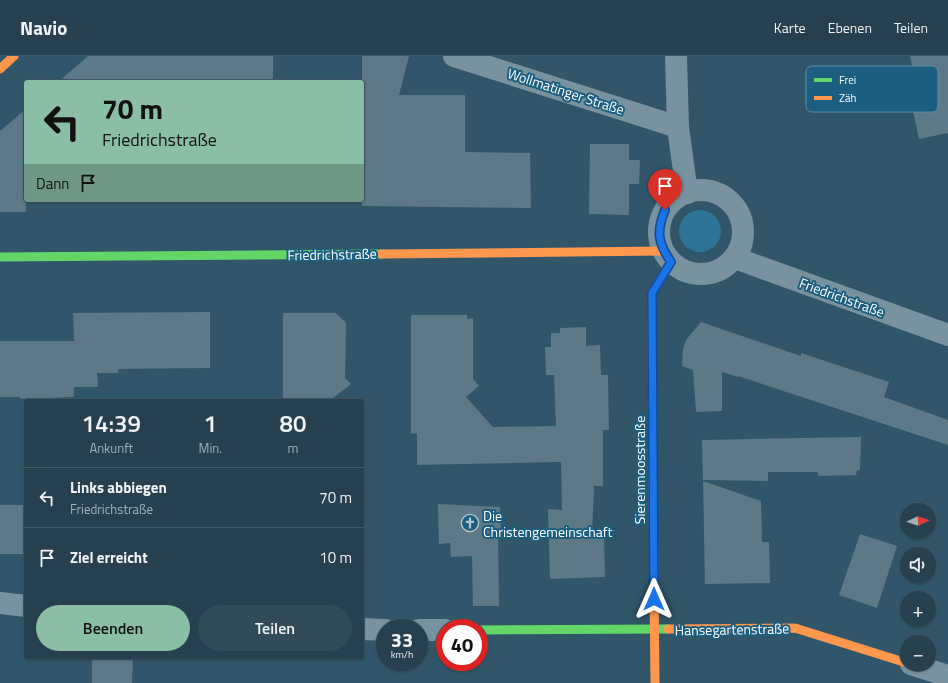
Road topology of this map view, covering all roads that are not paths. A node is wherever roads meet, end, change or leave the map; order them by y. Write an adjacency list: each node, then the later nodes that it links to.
1 (14, 56): 4 (street)
2 (454, 56): 5 (street, Wollmatinger Straße)
3 (676, 56): 5 (street)
4 (0, 70)
5 (678, 127): 6 (street)
6 (687, 193): 7 (street); 9 (street)
7 (667, 256): 8 (street, Friedrichstraße); 9 (street); 14 (street, Sierenmoosstraße)
8 (0, 257)
9 (735, 258): 10 (street, Friedrichstraße)
10 (948, 335)
11 (0, 603): 12 (street)
12 (24, 606)
13 (364, 629): 15 (street)
14 (654, 629): 16 (street, Hansegartenstraße); 17 (street, Hansegartenstraße); 20 (street, Sierenmoosstraße)
15 (376, 630)
16 (488, 630)
17 (900, 661)
18 (933, 671): 19 (street)
19 (948, 676)
20 (655, 683)

